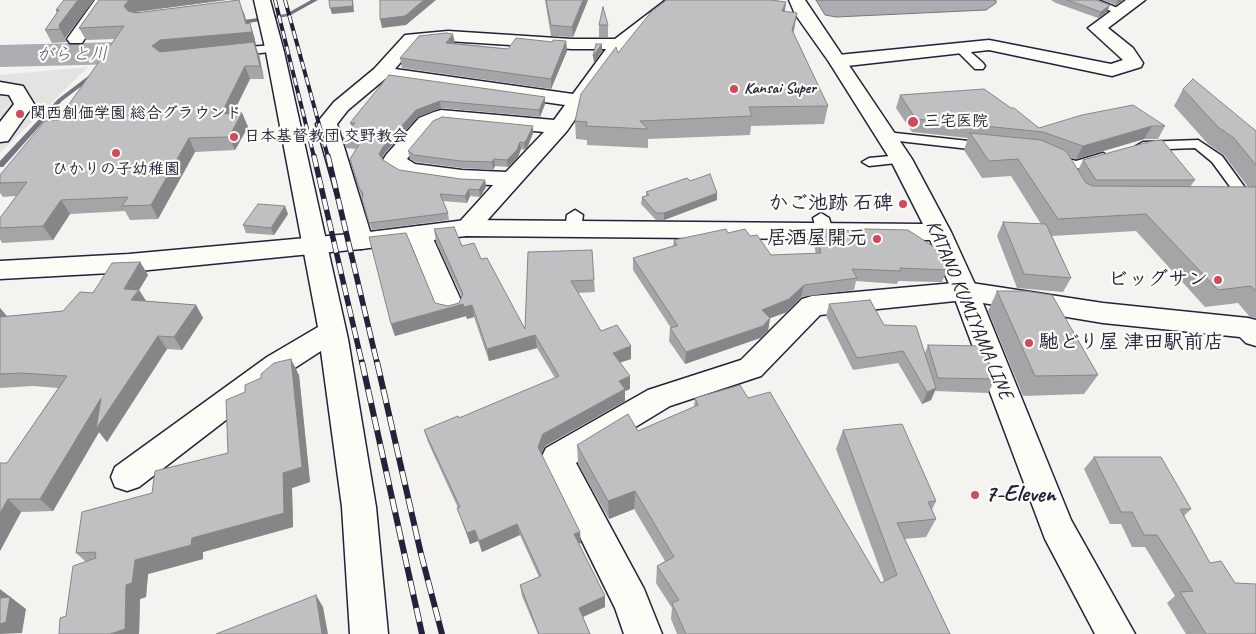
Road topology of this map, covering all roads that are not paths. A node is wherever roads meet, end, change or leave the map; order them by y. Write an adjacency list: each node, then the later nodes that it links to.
1 (103, 0): 8 (street)
2 (677, 0): 9 (street)
3 (797, 0): 13 (street, KATANO KUMIYAMA LINE)
4 (1088, 0): 7 (lane)
5 (1137, 0): 7 (street)
6 (256, 2): 11 (street)
7 (1120, 11): 10 (street)
8 (76, 39)
9 (619, 44): 15 (street); 17 (street)
10 (960, 48): 13 (street); 14 (lane)
11 (274, 49): 12 (lane); 33 (street)
12 (225, 53)
13 (838, 60): 20 (street, KATANO KUMIYAMA LINE)
14 (978, 66)
15 (381, 73): 17 (street); 32 (street)
16 (0, 88): 19 (street)
17 (580, 101): 18 (street)
18 (560, 127): 26 (street); 26 (street)
19 (0, 136)
20 (886, 136): 21 (lane); 23 (street, KATANO KUMIYAMA LINE)
21 (999, 148)
22 (1036, 151): 25 (lane)
23 (900, 159): 24 (lane); 30 (street, KATANO KUMIYAMA LINE)
24 (869, 162)
25 (1064, 163): 27 (lane); 28 (lane)
26 (512, 179): 29 (street)
27 (1075, 181)
28 (1218, 197)
29 (466, 228): 30 (street); 31 (street)
30 (938, 232): 35 (street, KATANO KUMIYAMA LINE)
31 (419, 234): 32 (street); 36 (street)
32 (361, 241): 33 (street)
33 (313, 245): 34 (street); 37 (street)
34 (0, 270)
35 (965, 291): 38 (street); 41 (street); 42 (street, KATANO KUMIYAMA LINE)
36 (450, 307)
37 (332, 331): 39 (street); 40 (street)
38 (1256, 336)
39 (126, 477)
40 (369, 634)
41 (643, 634)
42 (1116, 634)

